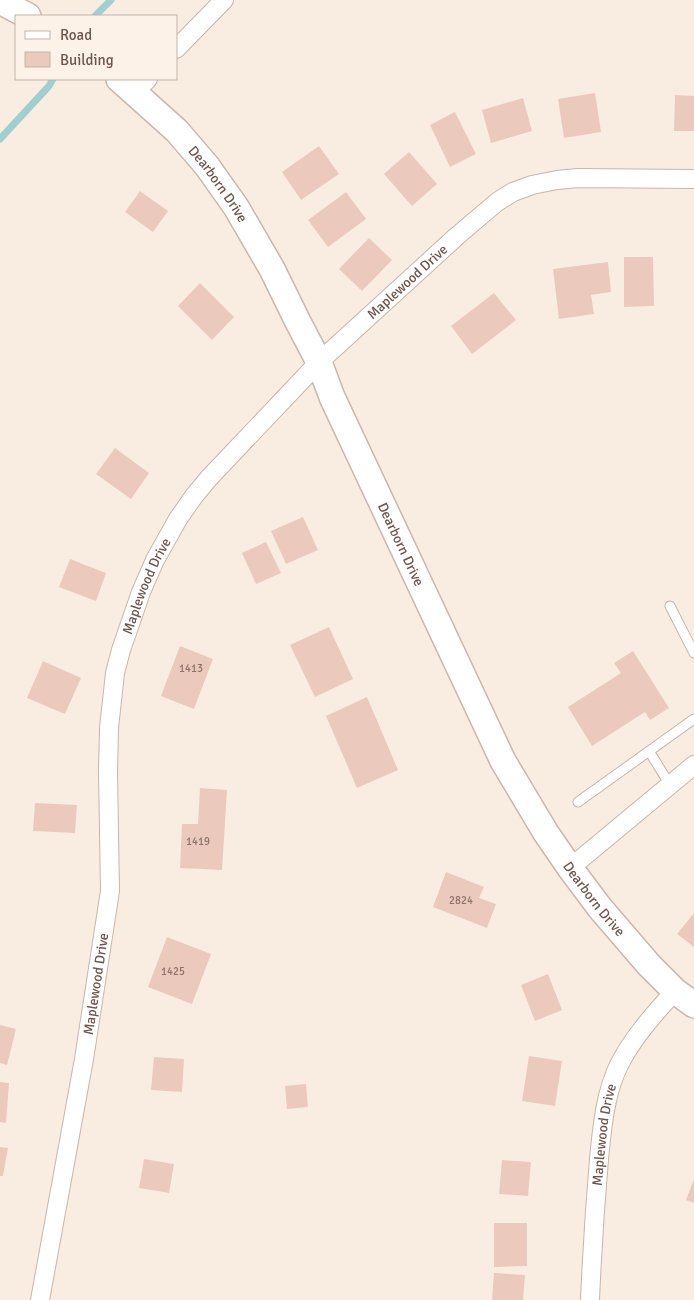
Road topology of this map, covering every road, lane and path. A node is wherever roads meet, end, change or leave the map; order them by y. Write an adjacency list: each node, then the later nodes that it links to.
1 (224, 0): 4 (street)
2 (0, 1): 3 (street)
3 (26, 15)
4 (178, 47)
5 (134, 83): 7 (street, Dearborn Drive)
6 (694, 179): 7 (street, Maplewood Drive)
7 (319, 362): 15 (street, Dearborn Drive); 17 (street, Maplewood Drive)
8 (670, 606): 9 (lane)
9 (694, 654)
10 (694, 719): 11 (lane)
11 (649, 751): 13 (lane); 14 (lane)
12 (694, 765): 13 (street)
13 (670, 785): 15 (street)
14 (578, 802)
15 (570, 868): 16 (street, Dearborn Drive)
16 (685, 998): 18 (street, Maplewood Drive)
17 (40, 1300)
18 (590, 1300)

